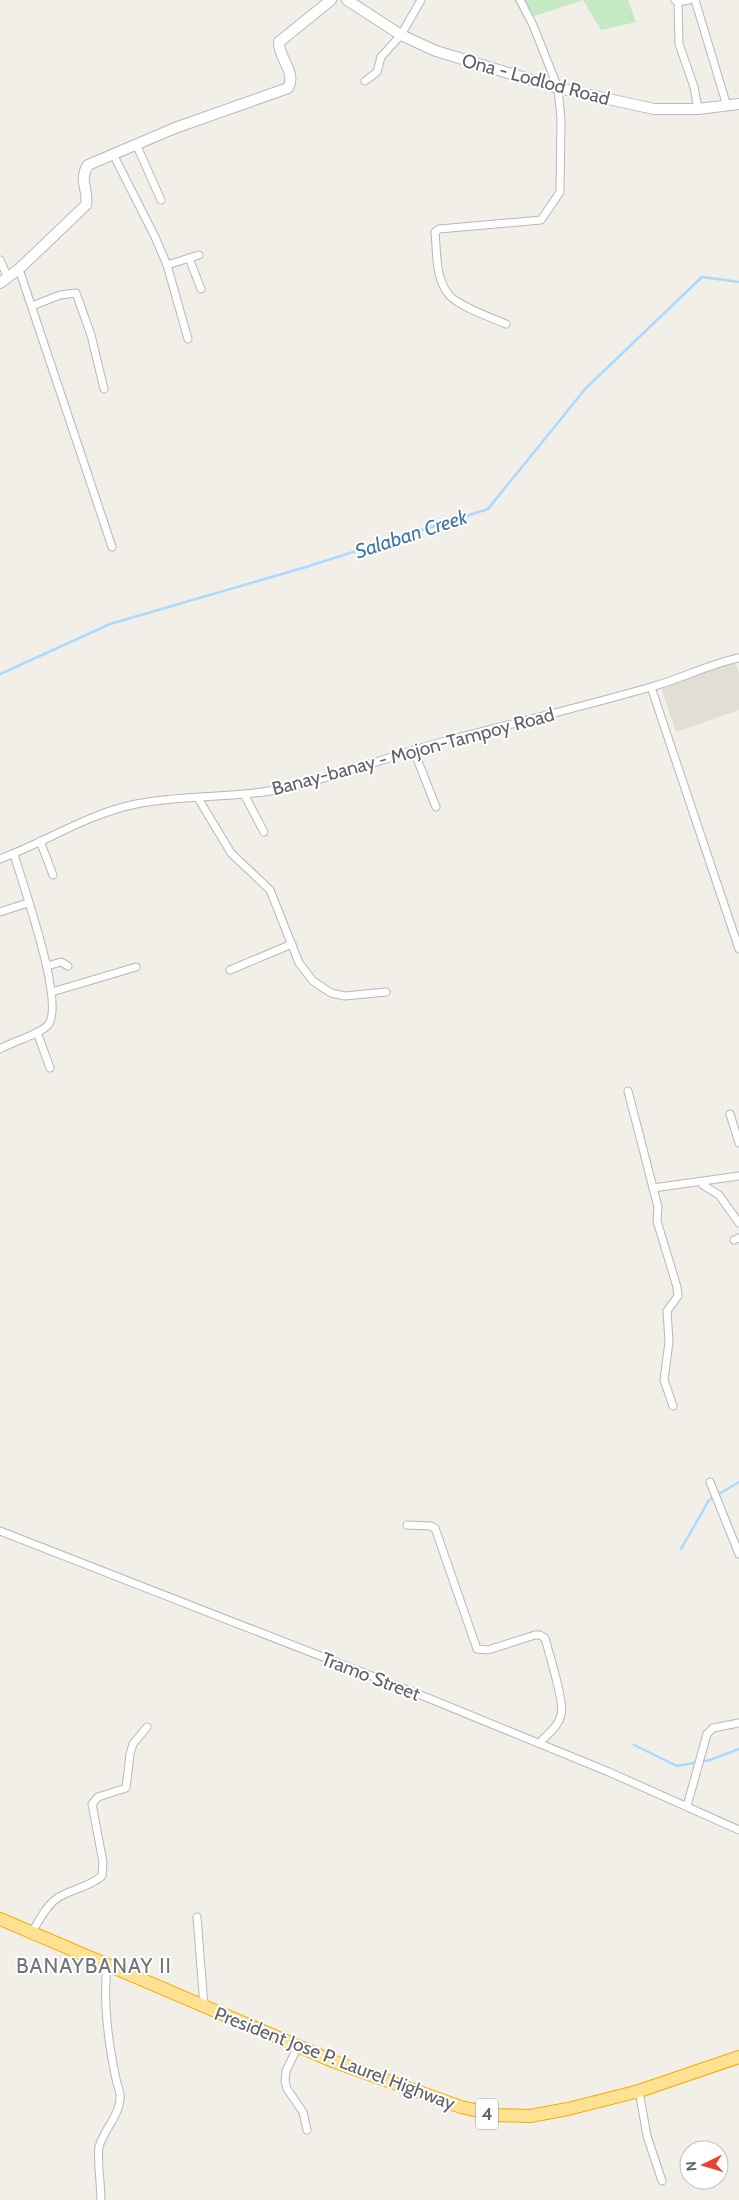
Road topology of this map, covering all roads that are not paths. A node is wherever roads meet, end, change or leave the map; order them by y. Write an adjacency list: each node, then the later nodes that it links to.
1 (331, 0): 14 (street)
2 (347, 0): 8 (street, Ona - Lodlod Road)
3 (421, 0): 8 (street)
4 (520, 0): 10 (street)
5 (689, 0): 7 (street)
6 (695, 0): 12 (street)
7 (676, 1): 13 (street)
8 (401, 35): 9 (street); 10 (street, Ona - Lodlod Road)
9 (365, 81)
10 (558, 88): 13 (street, Ona - Lodlod Road); 25 (street)
11 (739, 104): 12 (street, Ona - Lodlod Road)
12 (727, 106): 13 (street, Ona - Lodlod Road)
13 (698, 109)
14 (136, 144): 15 (street); 16 (street)
15 (113, 154): 20 (street); 21 (street)
16 (161, 200)
17 (199, 255): 18 (street)
18 (189, 258): 20 (street); 23 (street)
19 (0, 260): 22 (street)
20 (167, 266): 26 (street)
21 (19, 269): 22 (street); 24 (street)
22 (4, 280)
23 (201, 289)
24 (32, 306): 27 (street); 28 (street)
25 (506, 324)
26 (188, 339)
27 (104, 389)
28 (112, 547)
29 (739, 658): 30 (street, Banay-banay - Mojon-Tampoy Road)
30 (651, 687): 31 (street, Banay-banay - Mojon-Tampoy Road); 43 (street)
31 (414, 751): 32 (street, Banay-banay - Mojon-Tampoy Road); 34 (street)
32 (244, 794): 33 (street, Banay-banay - Mojon-Tampoy Road); 35 (street)
33 (198, 798): 36 (street, Banay-banay - Mojon-Tampoy Road); 42 (street)
34 (436, 807)
35 (264, 832)
36 (40, 841): 37 (street, Banay-banay - Mojon-Tampoy Road); 39 (street)
37 (14, 854): 38 (street, Banay-banay - Mojon-Tampoy Road); 40 (street)
38 (0, 859)
39 (54, 875)
40 (28, 903): 41 (street); 44 (street)
41 (0, 912)
42 (292, 944): 47 (street); 49 (street)
43 (739, 949)
44 (47, 966): 45 (street); 48 (street)
45 (68, 966)
46 (136, 968): 48 (street)
47 (230, 970)
48 (52, 992): 50 (street)
49 (386, 992)
50 (37, 1032): 51 (street); 52 (street)
51 (0, 1049)
52 (50, 1068)
53 (628, 1091): 58 (street)
54 (730, 1114): 55 (street)
55 (739, 1143)
56 (739, 1176): 58 (street)
57 (703, 1185): 59 (street)
58 (653, 1188): 60 (street)
59 (739, 1223)
60 (673, 1406)
61 (710, 1482): 64 (street)
62 (407, 1525): 67 (street)
63 (0, 1531): 67 (street, Tramo Street)
64 (739, 1554)
65 (739, 1723): 68 (street)
66 (147, 1727): 72 (street)
67 (539, 1743): 68 (street, Tramo Street)
68 (687, 1806): 69 (street, Tramo Street)
69 (739, 1830)
70 (197, 1917): 74 (street)
71 (0, 1919): 72 (highway, President Jose P. Laurel Highway / 4)
72 (32, 1932): 73 (highway, President Jose P. Laurel Highway / 4)
73 (106, 1965): 74 (highway, President Jose P. Laurel Highway / 4); 80 (street)
74 (204, 2006): 75 (highway, President Jose P. Laurel Highway / 4)
75 (298, 2046): 77 (highway, President Jose P. Laurel Highway / 4); 78 (street)
76 (739, 2057): 77 (highway, President Jose P. Laurel Highway / 4)
77 (639, 2091): 79 (street)
78 (307, 2130)
79 (662, 2181)
80 (101, 2200)

